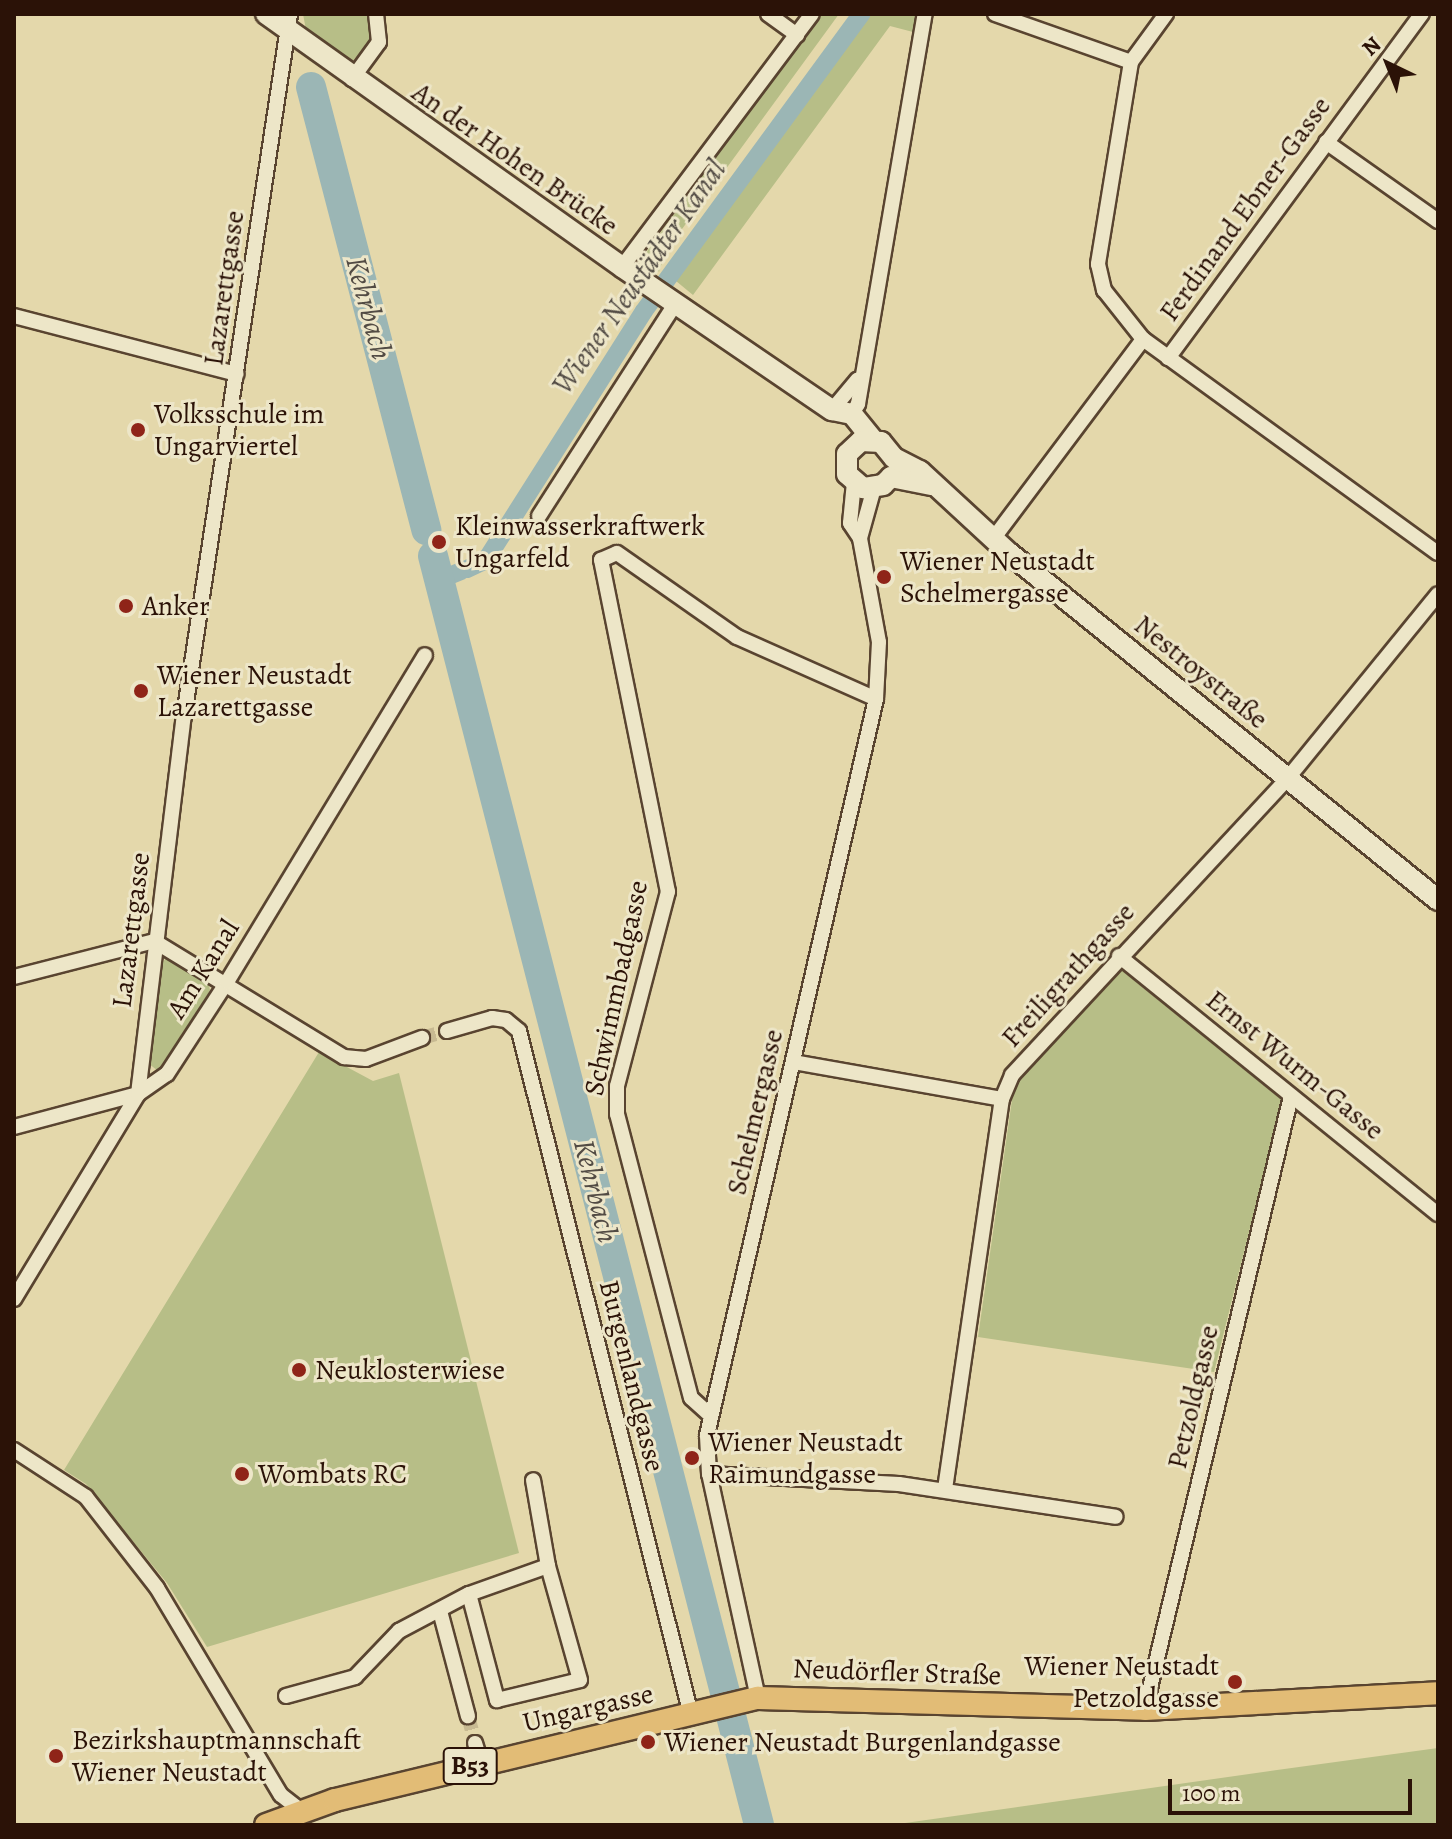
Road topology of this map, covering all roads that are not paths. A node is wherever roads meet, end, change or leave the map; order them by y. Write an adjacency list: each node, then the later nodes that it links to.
1 (266, 14): 9 (street, An der Hohen Brücke)
2 (376, 14): 12 (street)
3 (768, 14): 10 (street)
4 (812, 14): 10 (street)
5 (925, 14): 21 (street)
6 (995, 14): 11 (street)
7 (1166, 14): 11 (street)
8 (1422, 14): 13 (street, Ferdinand Ebner-Gasse)
9 (289, 23): 12 (street, An der Hohen Brücke); 20 (street, Lazarettgasse)
10 (797, 35): 15 (street)
11 (1131, 62): 18 (street)
12 (352, 79): 15 (street, An der Hohen Brücke)
13 (1326, 142): 14 (street); 19 (street, Ferdinand Ebner-Gasse)
14 (1438, 221)
15 (628, 271): 16 (street, An der Hohen Brücke)
16 (674, 302): 21 (street, An der Hohen Brücke); 25 (street)
17 (14, 316): 20 (street)
18 (1143, 339): 19 (street); 27 (street, Ferdinand Ebner-Gasse)
19 (1168, 358): 28 (street)
20 (237, 374): 34 (street, Lazarettgasse)
21 (842, 412): 22 (street, An der Hohen Brücke)
22 (863, 443): 23 (street, Nestroystraße); 24 (street)
23 (886, 474): 24 (street, Nestroystraße); 26 (street, Schelmergasse); 27 (street, Nestroystraße)
24 (854, 482): 26 (street, Schelmergasse)
25 (539, 516)
26 (860, 538): 31 (street, Schelmergasse)
27 (993, 539): 32 (street, Nestroystraße)
28 (1438, 553)
29 (1438, 594): 32 (street, Freiligrathgasse)
30 (425, 655): 37 (street, Am Kanal)
31 (876, 699): 40 (street, Schelmergasse); 47 (street, Schwimmbadgasse)
32 (1288, 778): 33 (street, Nestroystraße); 35 (street, Freiligrathgasse)
33 (1438, 900)
34 (154, 941): 36 (street); 37 (street); 41 (street, Lazarettgasse)
35 (1119, 956): 42 (street, Ernst Wurm-Gasse); 43 (street, Freiligrathgasse)
36 (14, 977)
37 (227, 982): 39 (street); 41 (street, Am Kanal)
38 (447, 1031): 60 (street, Burgenlandgasse)
39 (422, 1038)
40 (794, 1062): 43 (street); 47 (street, Schelmergasse)
41 (138, 1094): 44 (street); 46 (street, Am Kanal)
42 (1291, 1096): 45 (street, Ernst Wurm-Gasse); 59 (street, Petzoldgasse)
43 (1002, 1099): 51 (street, Freiligrathgasse)
44 (14, 1127)
45 (1438, 1214)
46 (14, 1299)
47 (710, 1415): 49 (street, Schelmergasse)
48 (14, 1450): 62 (street)
49 (709, 1474): 51 (street); 58 (street, Schelmergasse)
50 (533, 1480): 53 (street)
51 (945, 1489): 52 (street)
52 (1116, 1517)
53 (548, 1566): 54 (street); 54 (street, Ungargasse)
54 (469, 1594): 55 (street)
55 (440, 1611): 57 (street); 61 (street)
56 (1437, 1689): 59 (main road, Neudörfler Straße / B53)
57 (286, 1696)
58 (738, 1702): 59 (main road, Neudörfler Straße / B53); 60 (main road, Ungargasse / B53)
59 (1145, 1709)
60 (691, 1715): 62 (main road, Ungargasse / B53)
61 (468, 1716)
62 (300, 1810): 63 (main road, Ungargasse / B53)
63 (266, 1825)

